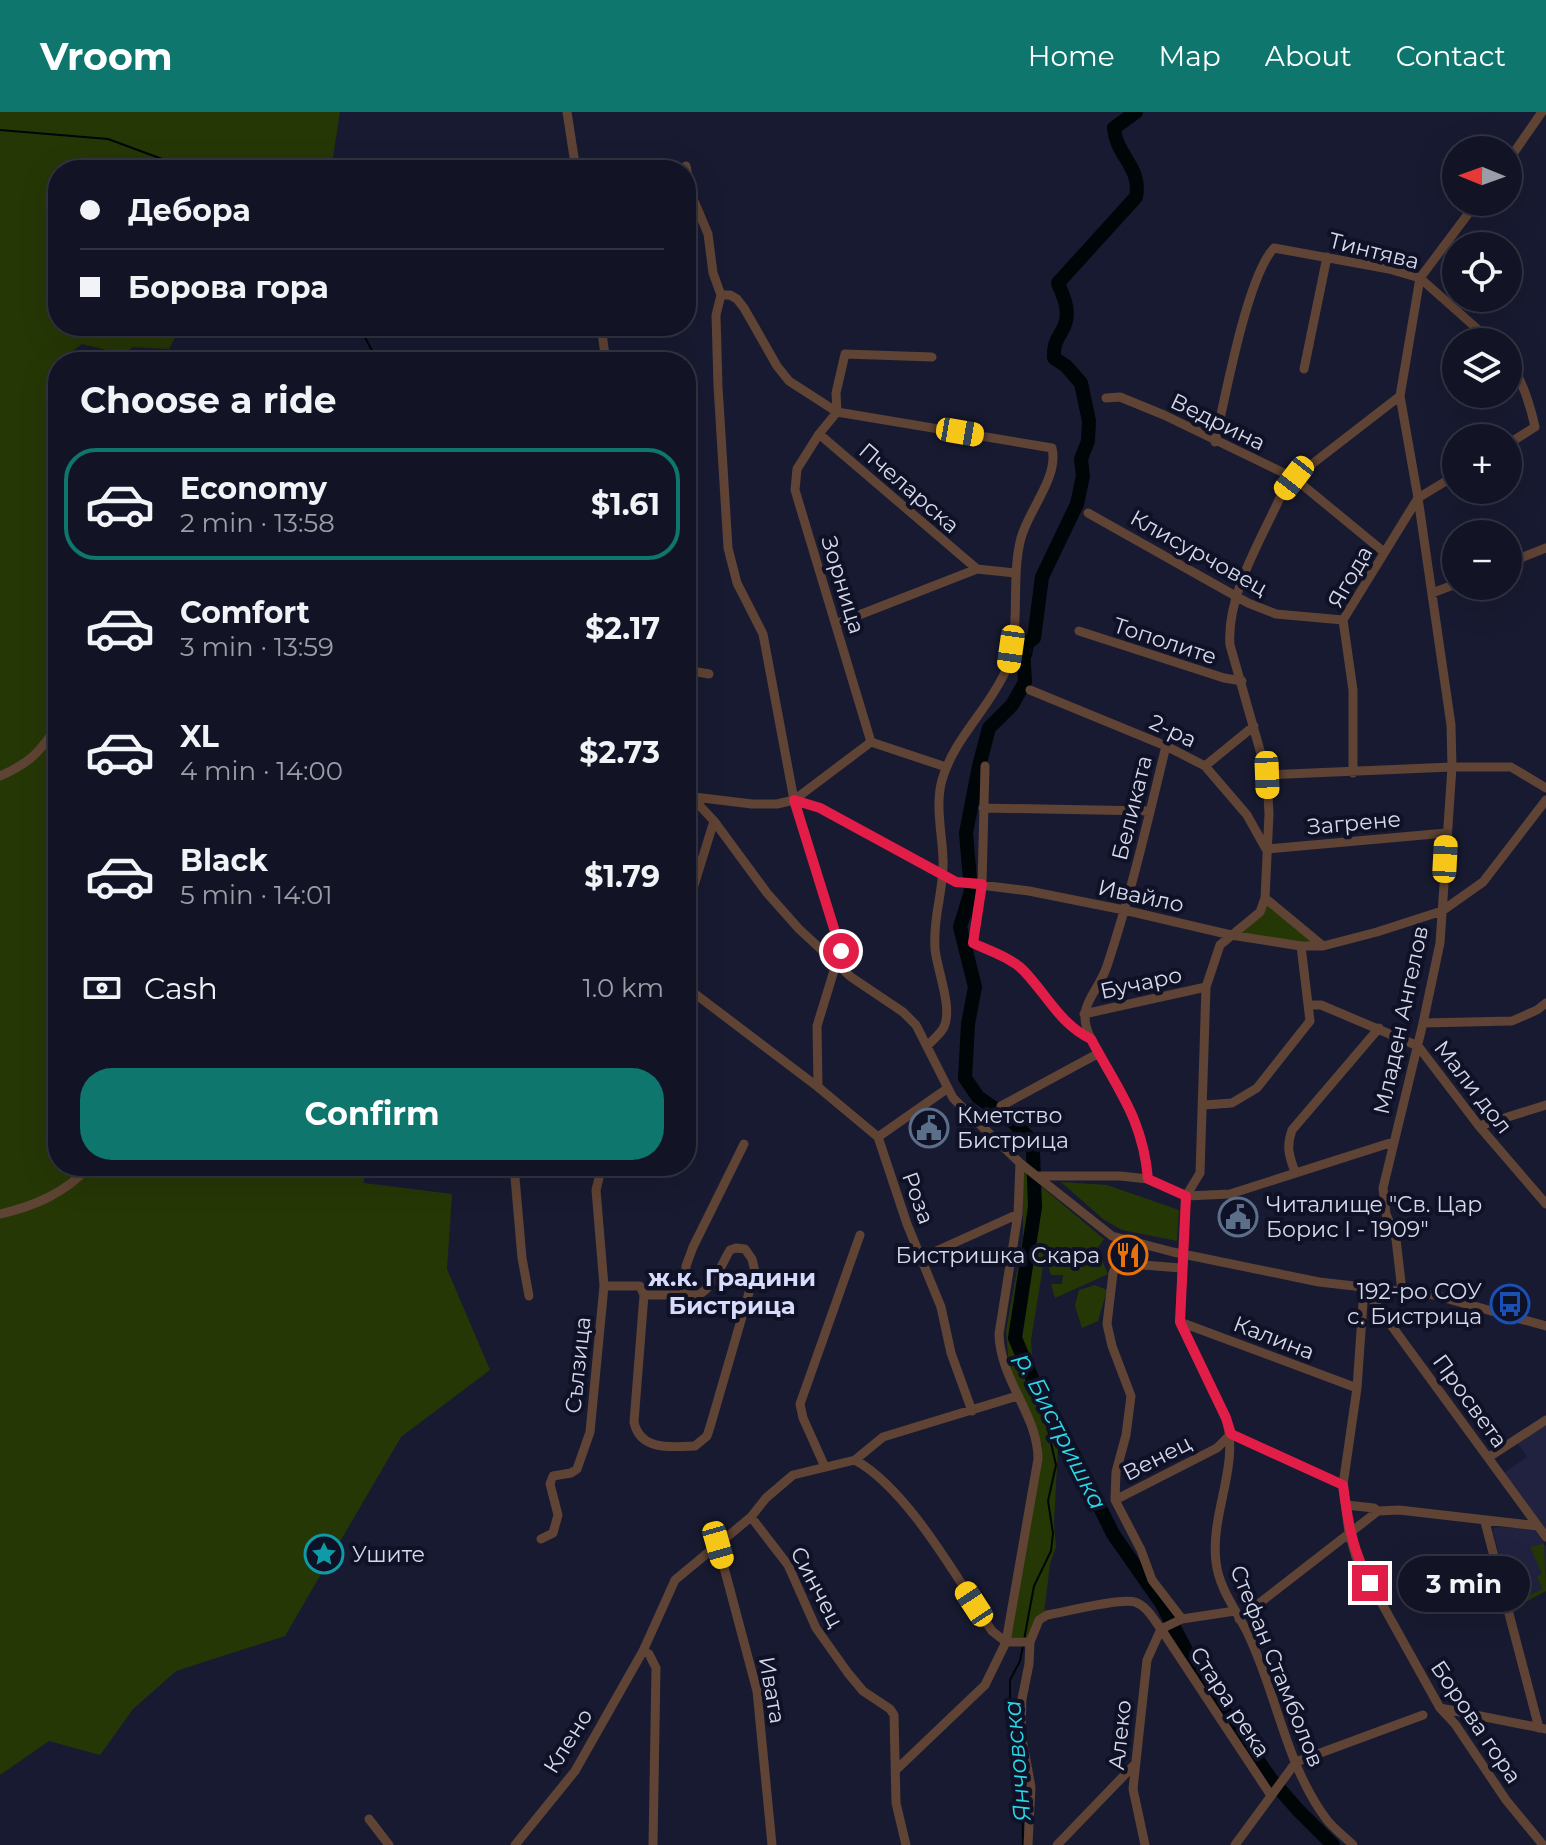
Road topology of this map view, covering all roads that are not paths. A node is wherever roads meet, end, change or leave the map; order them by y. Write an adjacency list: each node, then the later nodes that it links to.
1 (567, 112): 4 (street)
2 (1542, 112): 3 (street)
3 (1522, 141)
4 (574, 160)
5 (696, 206): 9 (street)
6 (1466, 216): 8 (street)
7 (1327, 257): 8 (street, Тинтява); 12 (street); 19 (street, Тинтява)
8 (1420, 278): 10 (street, Тинтява); 14 (street, Младен Ангелов)
9 (721, 295): 16 (street); 52 (street)
10 (1476, 328)
11 (932, 357): 16 (street)
12 (1304, 369)
13 (1522, 388): 18 (street)
14 (1400, 396): 20 (street); 22 (street, Младен Ангелов)
15 (1106, 398): 19 (street, Ведрина)
16 (837, 412): 17 (street, Зорница); 28 (street)
17 (819, 434): 27 (street, Пчеларска); 33 (street, Зорница)
18 (1522, 435)
19 (1215, 442): 20 (street, Ведрина)
20 (1294, 478): 25 (street, Ведрина); 31 (street)
21 (1442, 483): 22 (street, Ягода)
22 (1418, 498): 25 (street, Ягода); 30 (street, Младен Ангелов)
23 (1088, 513): 31 (street, Клисурчовец)
24 (1546, 548): 26 (street)
25 (1384, 552): 32 (street, Ягода)
26 (1522, 557)
27 (977, 569): 28 (street); 33 (street)
28 (1015, 573): 45 (street)
29 (1442, 589): 30 (street)
30 (1432, 593): 46 (street, Младен Ангелов)
31 (1236, 595): 32 (street, Клисурчовец); 37 (street)
32 (1343, 620): 47 (street, Ягода)
33 (836, 624): 41 (street, Зорница)
34 (1079, 631): 37 (street, Тополите)
35 (696, 672): 36 (street)
36 (709, 674)
37 (1242, 681): 39 (street)
38 (1030, 690): 42 (street, 2-ра)
39 (1254, 726): 44 (street); 48 (street)
40 (48, 740): 49 (street)
41 (871, 742): 45 (street); 52 (street)
42 (1166, 746): 44 (street, 2-ра); 56 (street, Беликата)
43 (985, 766): 55 (street)
44 (1205, 766): 59 (street, 2-ра)
45 (946, 767): 60 (street)
46 (1452, 767): 47 (street); 50 (street); 58 (street, Младен Ангелов)
47 (1353, 773): 48 (street)
48 (1267, 775): 59 (street)
49 (0, 776)
50 (1546, 788)
51 (696, 795): 52 (street, Ивайло)
52 (794, 800): 60 (street, Ивайло); 69 (street)
53 (1546, 800): 65 (street, Ивайло)
54 (696, 801): 57 (street)
55 (983, 808): 56 (street); 62 (street)
56 (1150, 811): 64 (street, Беликата)
57 (714, 821): 61 (street); 70 (street)
58 (1446, 833): 59 (street, Загрене); 65 (street, Младен Ангелов)
59 (1266, 849): 63 (street)
60 (943, 874): 62 (street, Ивайло); 79 (street)
61 (696, 879)
62 (982, 884): 64 (street, Ивайло); 78 (street)
63 (1265, 898): 66 (street, Стефан Стамболов); 68 (street)
64 (1124, 910): 66 (street, Ивайло); 75 (street, Беликата)
65 (1442, 911): 68 (street, Ивайло); 76 (street, Младен Ангелов)
66 (1231, 935): 67 (street, Ивайло); 71 (street, Стефан Стамболов)
67 (1301, 946): 68 (street, Ивайло); 74 (street)
68 (1323, 946)
69 (841, 951)
70 (836, 964): 79 (street); 82 (street)
71 (1206, 987): 75 (street, Бучаро); 84 (street, Стефан Стамболов)
72 (696, 995): 82 (street)
73 (1546, 1003): 76 (street)
74 (1308, 1005): 77 (street, Мали дол); 84 (street)
75 (1084, 1014): 78 (street)
76 (1423, 1023): 80 (street, Младен Ангелов)
77 (1379, 1028): 80 (street, Мали дол); 92 (street)
78 (1091, 1039): 81 (street)
79 (928, 1045): 83 (street)
80 (1418, 1046): 87 (street, Мали дол); 89 (street, Младен Ангелов)
81 (1099, 1053): 86 (street); 97 (street)
82 (818, 1087): 88 (street)
83 (948, 1088): 88 (street); 91 (street)
84 (1204, 1105): 98 (street, Стефан Стамболов)
85 (1546, 1105): 87 (street)
86 (1001, 1106)
87 (1479, 1126): 99 (street, Мали дол)
88 (878, 1137): 104 (street, Роза)
89 (1393, 1142): 92 (street); 108 (street, Младен Ангелов)
90 (744, 1144): 111 (street)
91 (1022, 1164): 96 (street); 101 (street)
92 (1295, 1172): 98 (street)
93 (81, 1176): 100 (street)
94 (515, 1176): 110 (street)
95 (600, 1176): 106 (street, Сълзица)
96 (1037, 1176): 97 (street); 103 (street)
97 (1148, 1179): 98 (street)
98 (1186, 1196): 103 (street, Стефан Стамболов)
99 (1546, 1204)
100 (0, 1214)
101 (1018, 1214): 104 (street); 115 (street)
102 (860, 1235): 121 (street)
103 (1182, 1254): 105 (street, Стефан Стамболов); 107 (street)
104 (923, 1257): 116 (street, Роза)
105 (1181, 1268): 112 (street, Стефан Стамболов); 123 (street)
106 (604, 1286): 109 (street); 131 (street, Сълзица)
107 (1364, 1288): 108 (street); 114 (street, Борова гора); 119 (street, Просвета)
108 (1402, 1291): 113 (street)
109 (644, 1295): 111 (street); 111 (street)
110 (529, 1296)
111 (684, 1296)
112 (1180, 1322): 114 (street, Калина); 118 (street, Стефан Стамболов)
113 (1546, 1326)
114 (1357, 1388): 122 (street, Борова гора)
115 (1017, 1396): 116 (street); 136 (street)
116 (972, 1411): 120 (street)
117 (1546, 1420): 119 (street)
118 (1231, 1434): 122 (street); 123 (street, Венец); 133 (street, Стефан Стамболов)
119 (1489, 1457): 128 (street, Просвета)
120 (855, 1460): 121 (street, Клено); 136 (street)
121 (825, 1467): 126 (street, Клено)
122 (1343, 1485): 124 (street, Борова гора)
123 (1115, 1500): 134 (street)
124 (1346, 1505): 125 (street); 129 (street, Борова гора)
125 (1378, 1511): 127 (street); 129 (street)
126 (751, 1517): 132 (street, Клено); 144 (street, Синчец)
127 (1485, 1522): 128 (street); 141 (street)
128 (1538, 1526): 130 (street, Просвета)
129 (1349, 1533): 133 (street); 139 (street, Борова гора)
130 (1546, 1537)
131 (541, 1539)
132 (718, 1545): 138 (street, Клено); 150 (street, Ивата)
133 (1237, 1615): 134 (street); 142 (street, Стефан Стамболов)
134 (1178, 1620): 135 (street)
135 (1161, 1629): 137 (street, Стара река); 143 (street, Алеко); 145 (street, Стара река)
136 (1008, 1642): 137 (street); 144 (street)
137 (1028, 1642): 152 (street)
138 (643, 1651): 148 (street, Клено); 149 (street)
139 (1440, 1708): 141 (street); 157 (street, Борова гора)
140 (1423, 1715): 142 (street)
141 (1543, 1728)
142 (1296, 1762): 145 (street); 156 (street, Стефан Стамболов)
143 (1136, 1763): 153 (street); 154 (street, Алеко)
144 (897, 1769): 151 (street, Синчец)
145 (1271, 1793): 155 (street)
146 (369, 1819): 147 (street)
147 (389, 1845)
148 (515, 1845)
149 (653, 1845)
150 (772, 1845)
151 (906, 1845)
152 (1028, 1845)
153 (1057, 1845)
154 (1145, 1845)
155 (1235, 1845)
156 (1353, 1845)
157 (1543, 1845)

